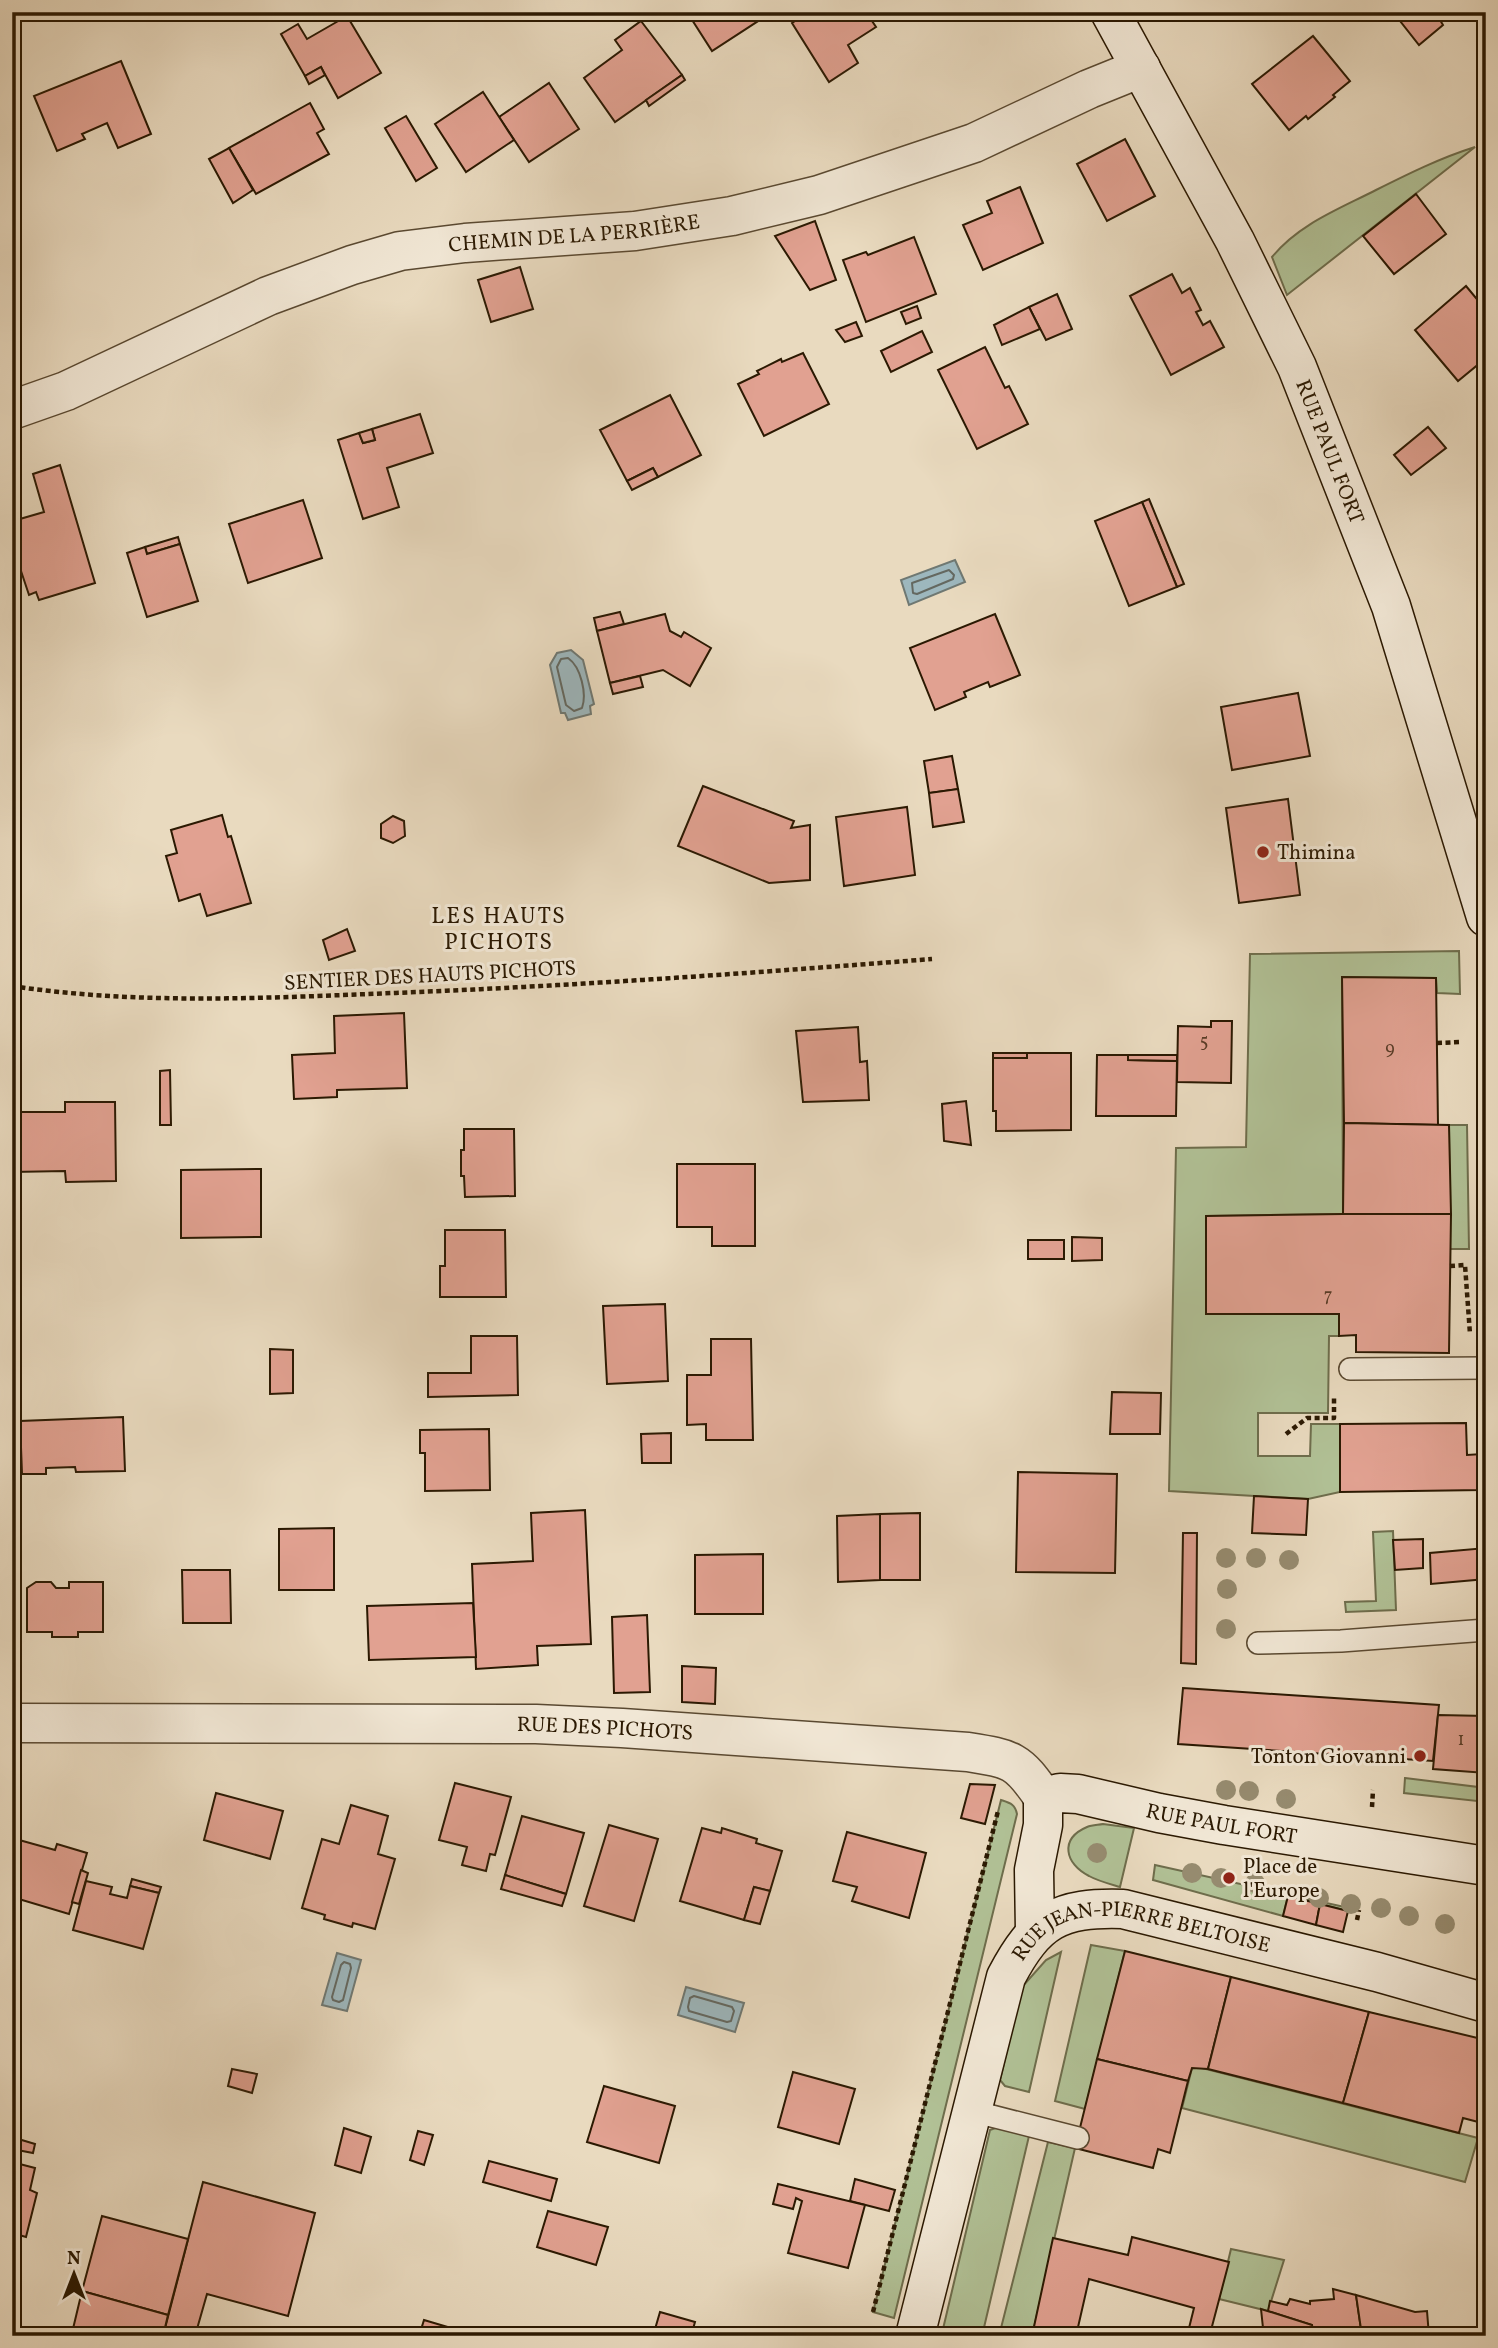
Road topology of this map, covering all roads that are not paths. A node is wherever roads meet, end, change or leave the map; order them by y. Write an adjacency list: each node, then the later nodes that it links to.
1 (1111, 12): 2 (street, RUE PAUL FORT)
2 (1142, 68): 3 (street, CHEMIN DE LA PERRIÈRE); 4 (street, RUE PAUL FORT)
3 (12, 410)
4 (1486, 918)
5 (1486, 1368): 6 (lane)
6 (1350, 1369)
7 (1486, 1630): 8 (lane)
8 (1258, 1643)
9 (12, 1723): 10 (street, RUE DES PICHOTS)
10 (1043, 1797): 11 (street, RUE PAUL FORT); 12 (street)
11 (1486, 1866)
12 (1035, 1932): 13 (street, RUE JEAN-PIERRE BELTOISE); 14 (street, RUE JEAN-PIERRE BELTOISE)
13 (1486, 2003)
14 (972, 2111): 15 (lane); 16 (street, RUE JEAN-PIERRE BELTOISE)
15 (1078, 2138)
16 (915, 2336)

